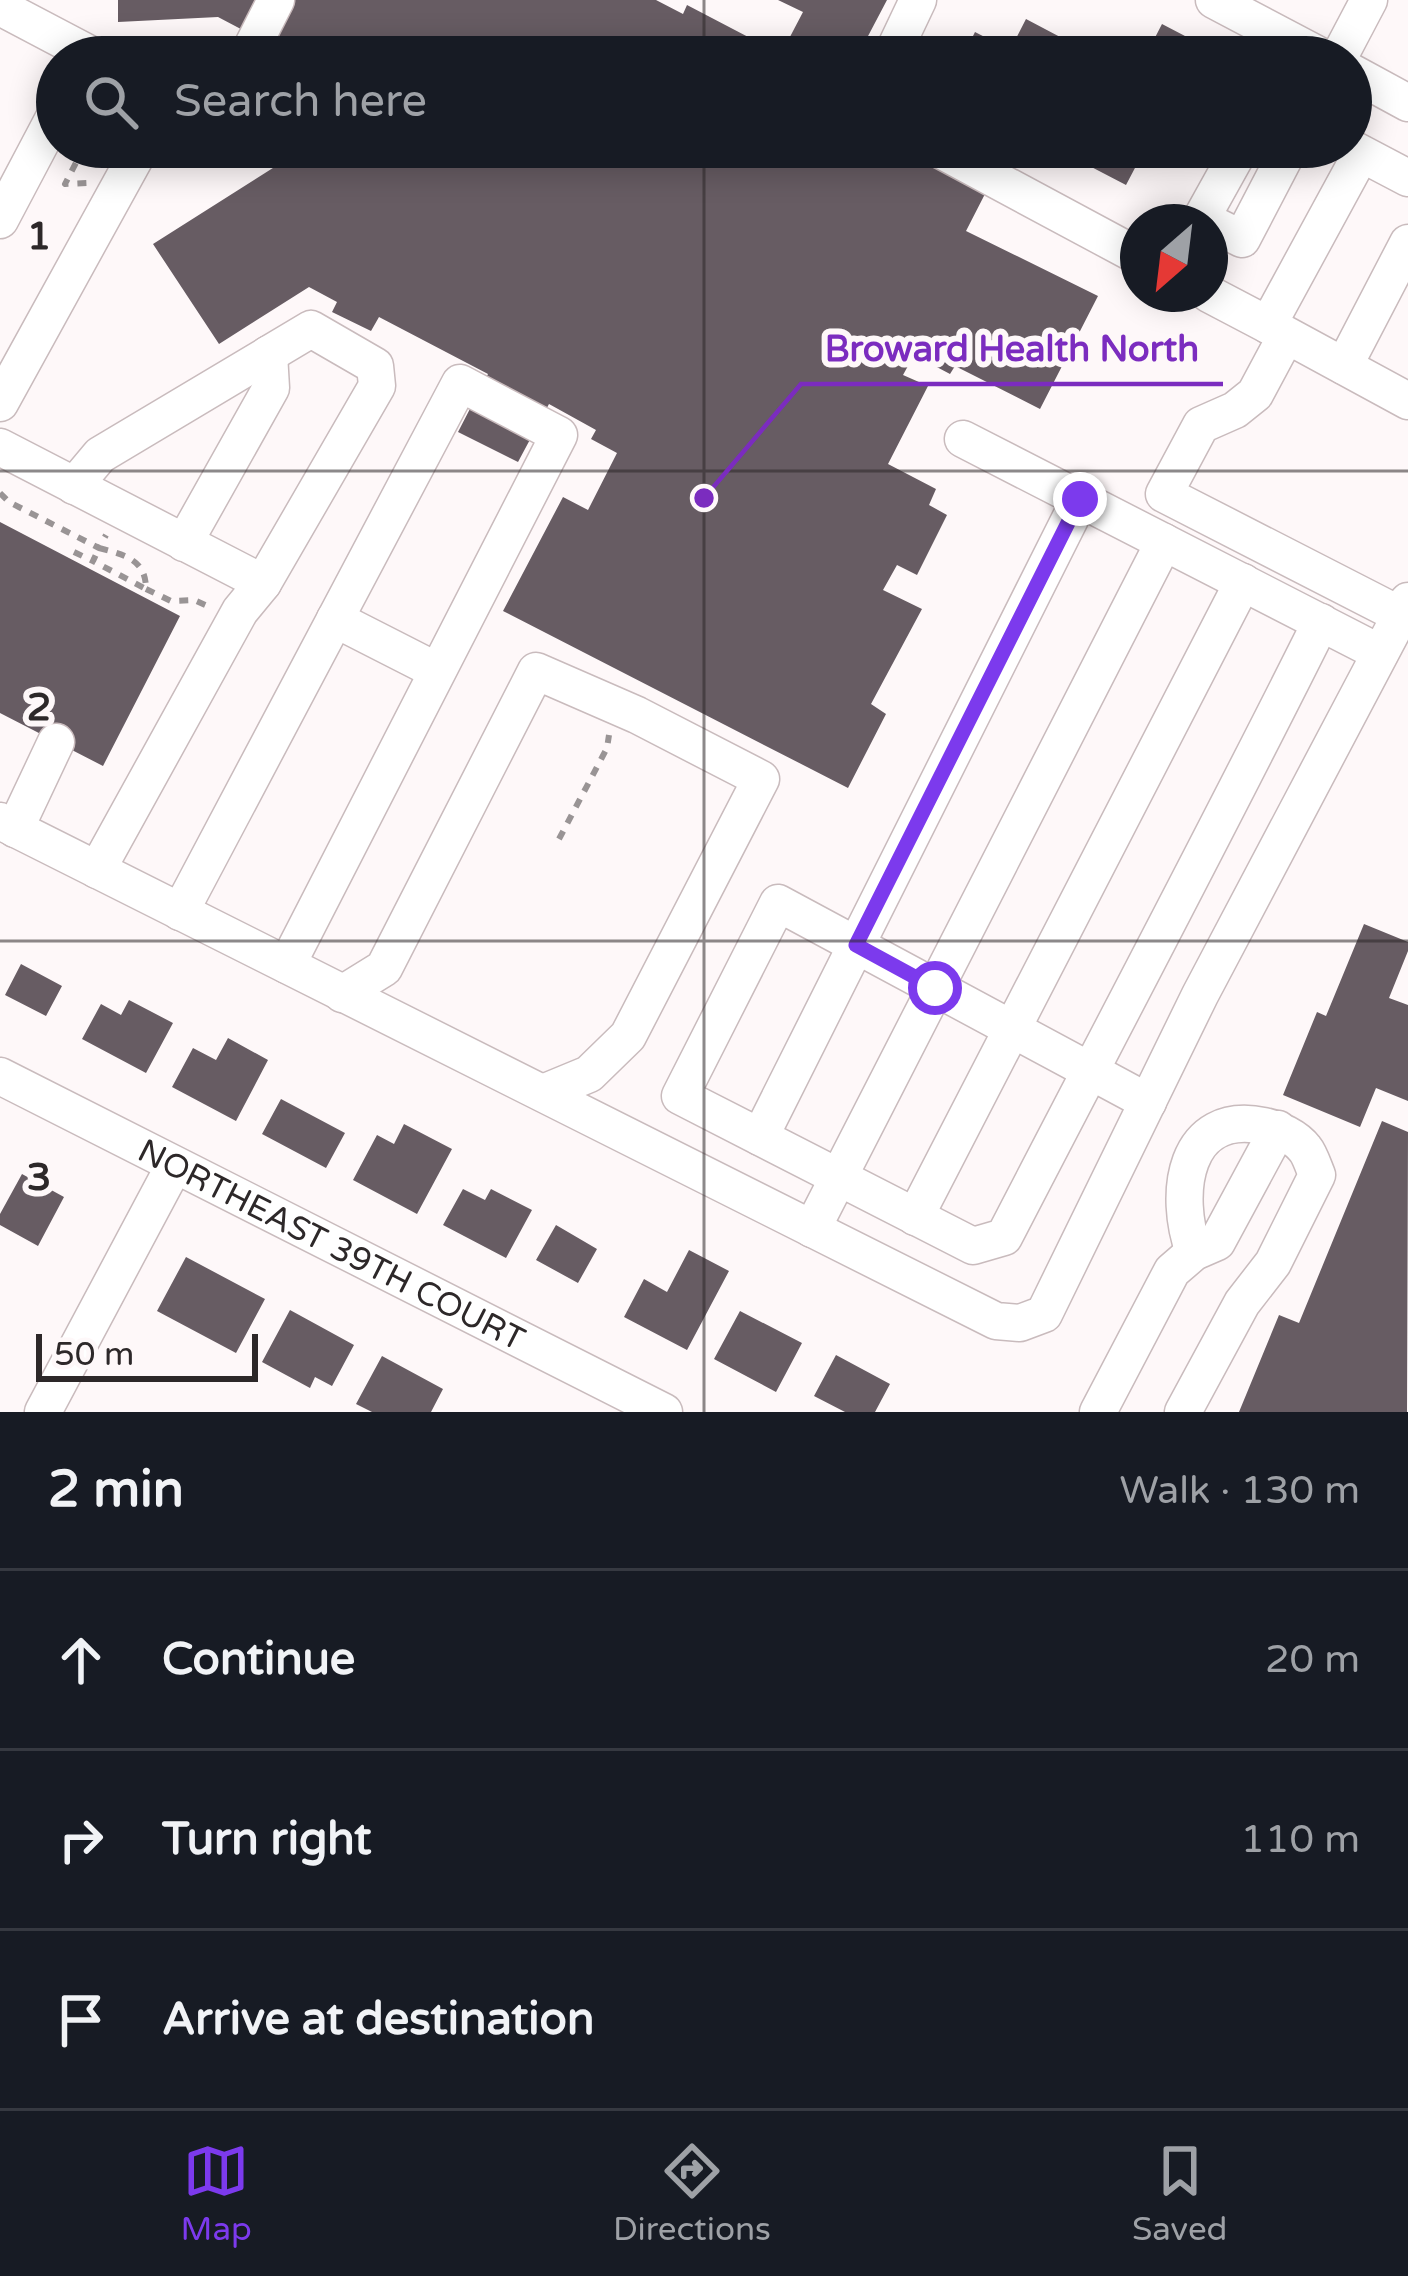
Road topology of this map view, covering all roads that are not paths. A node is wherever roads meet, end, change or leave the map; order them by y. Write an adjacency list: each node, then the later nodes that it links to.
1 (276, 0): 7 (street)
2 (918, 0): 8 (street)
3 (1214, 0): 9 (street)
4 (1369, 0): 10 (street)
5 (2, 13): 6 (street)
6 (49, 36)
7 (258, 36)
8 (901, 36)
9 (1282, 36)
10 (1350, 36)
11 (1372, 84): 12 (street)
12 (1408, 104)
13 (36, 152): 22 (street)
14 (1372, 159): 20 (street)
15 (128, 168): 31 (street)
16 (974, 168): 25 (street)
17 (1229, 168): 21 (street)
18 (1279, 168): 23 (street)
19 (1347, 168): 27 (street)
20 (1408, 178)
21 (1209, 204)
22 (0, 220)
23 (1228, 232)
24 (1408, 242): 29 (street)
25 (1120, 246)
26 (1228, 304): 27 (street)
27 (1277, 330): 29 (street); 40 (street)
28 (269, 354): 34 (street); 37 (street); 39 (street)
29 (1344, 366): 30 (street)
30 (1408, 401)
31 (0, 403)
32 (963, 439): 35 (street)
33 (0, 447): 34 (street)
34 (74, 486): 37 (street)
35 (1080, 499): 36 (street); 49 (street)
36 (1164, 542): 38 (street); 51 (street)
37 (184, 543): 39 (street)
38 (1243, 582): 42 (street); 53 (street)
39 (263, 584): 47 (street)
40 (1404, 608): 43 (street)
41 (335, 619): 44 (street); 44 (street); 48 (street)
42 (1321, 622): 43 (street); 54 (street)
43 (1380, 652): 57 (street)
44 (437, 671): 50 (street)
45 (56, 742): 46 (street)
46 (8, 825): 47 (street)
47 (98, 870): 48 (street)
48 (181, 912): 50 (street)
49 (856, 945): 51 (street); 59 (street); 59 (street)
50 (286, 965): 52 (street)
51 (935, 988): 53 (street); 61 (street)
52 (342, 994): 56 (street); 56 (street)
53 (1011, 1030): 54 (street); 62 (street)
54 (1089, 1073): 57 (street); 62 (street)
55 (0, 1076): 60 (street, NORTHEAST 39TH COURT)
56 (543, 1093): 63 (street)
57 (1148, 1102): 63 (street)
58 (1278, 1129): 64 (street); 64 (street); 65 (street)
59 (760, 1137): 61 (street)
60 (173, 1166): 66 (street); 67 (street, NORTHEAST 39TH COURT)
61 (838, 1178): 62 (street); 63 (street)
62 (915, 1217)
63 (812, 1228)
64 (1205, 1247): 65 (street); 68 (street)
65 (1242, 1303): 69 (street)
66 (44, 1412)
67 (664, 1412)
68 (1097, 1412)
69 (1183, 1412)

